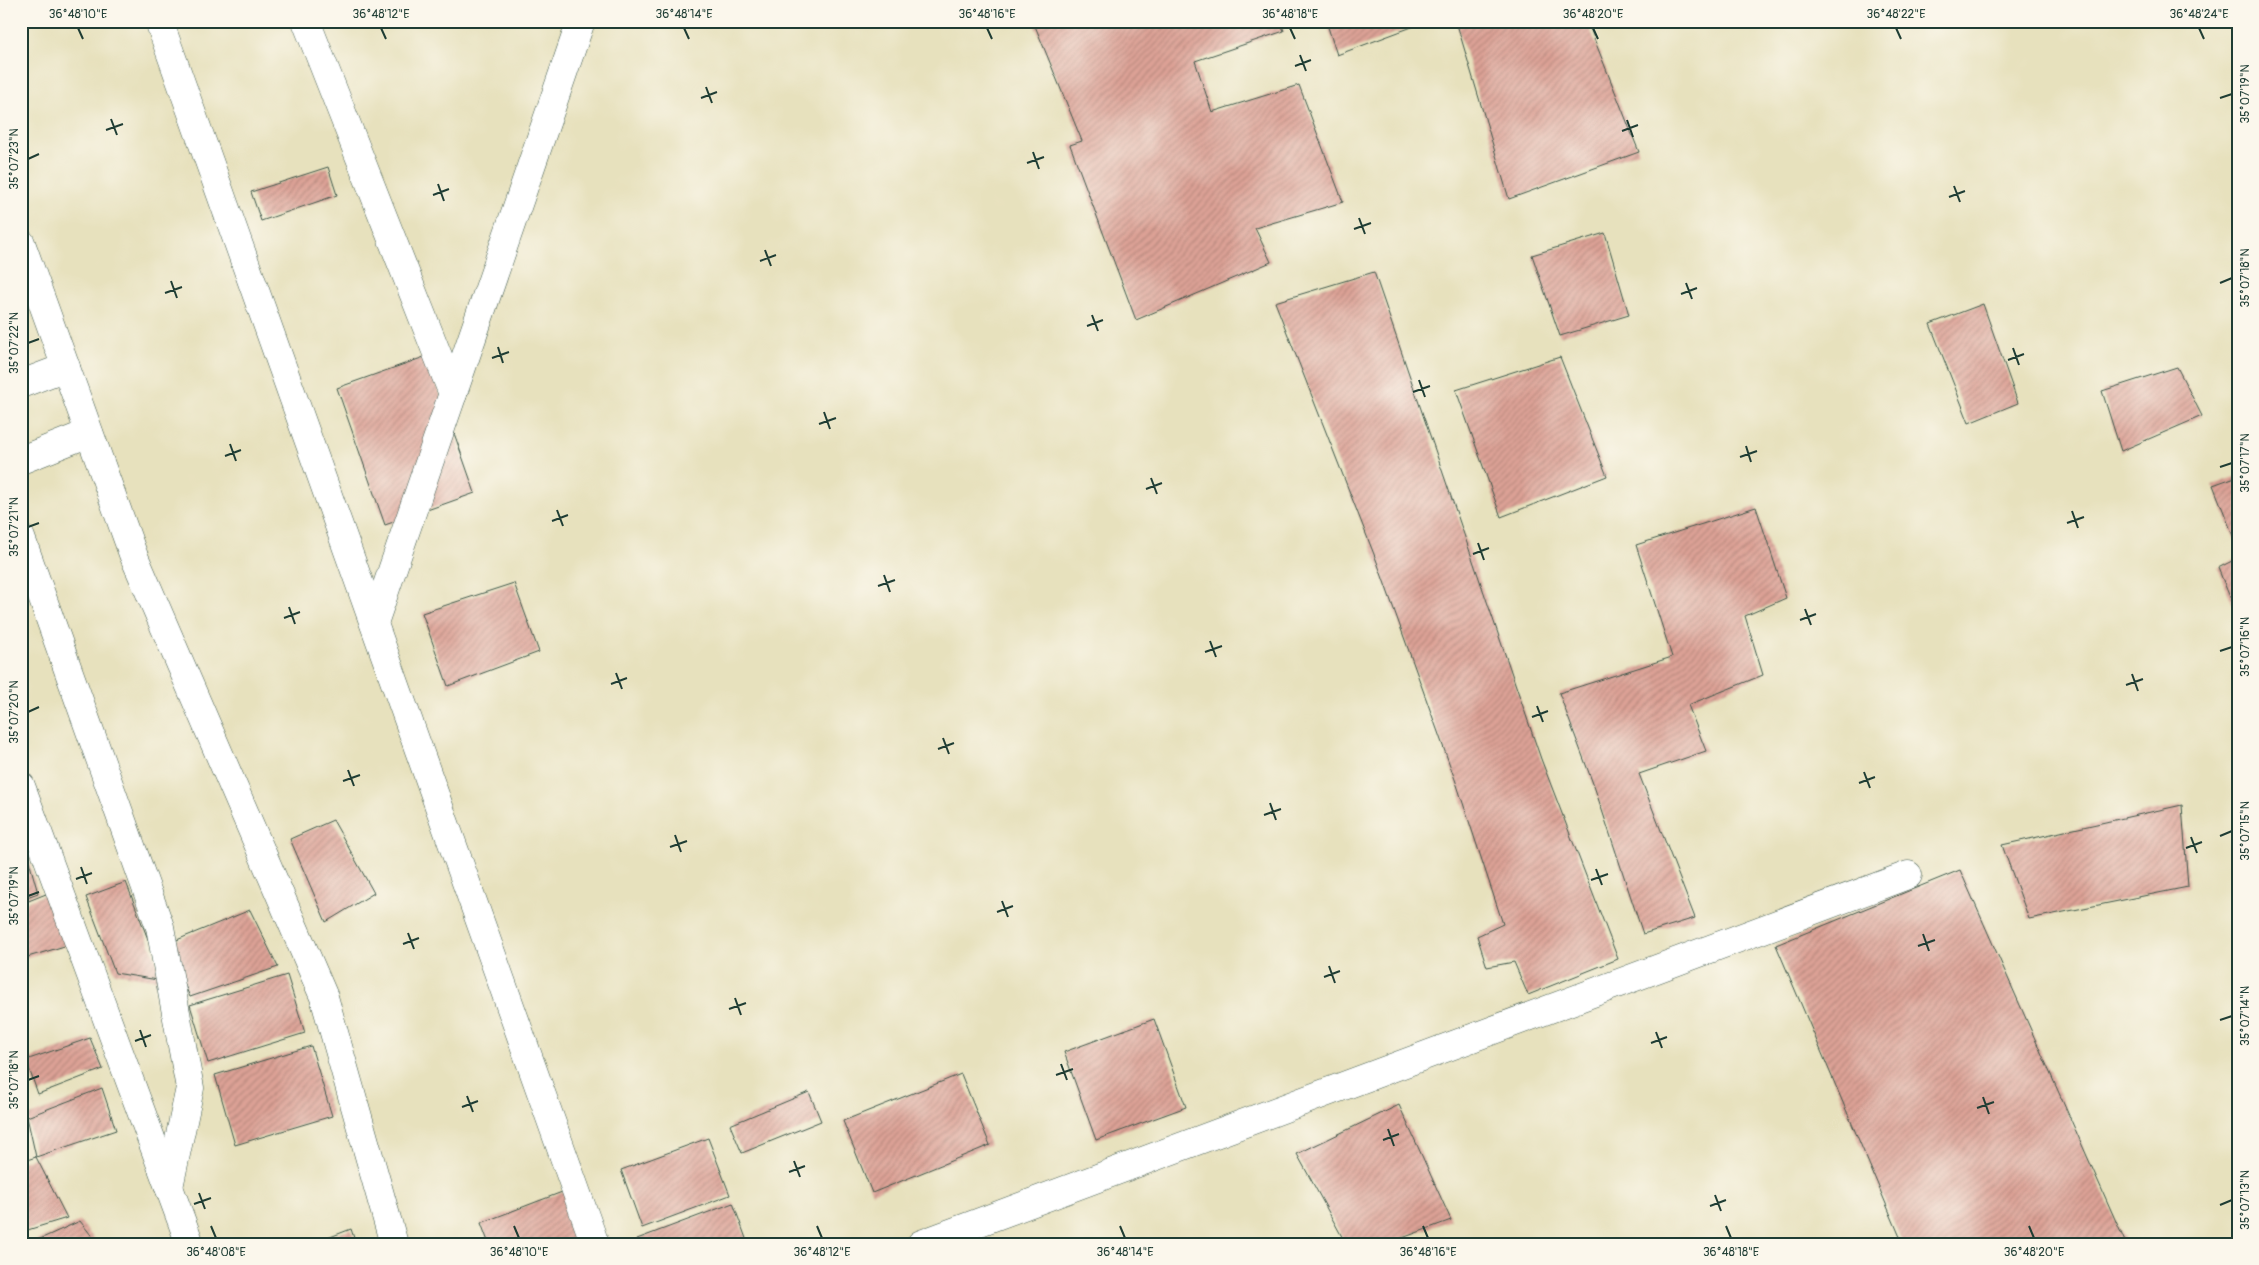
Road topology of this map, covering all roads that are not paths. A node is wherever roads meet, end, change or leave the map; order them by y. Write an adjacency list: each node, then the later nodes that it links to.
1 (159, 21): 11 (street)
2 (306, 21): 7 (street)
3 (581, 21): 7 (street)
4 (21, 244): 5 (street)
5 (66, 367): 6 (street); 8 (street)
6 (21, 384)
7 (453, 394): 11 (street)
8 (89, 433): 9 (street); 16 (street)
9 (21, 460)
10 (21, 538): 14 (street)
11 (374, 623): 17 (street)
12 (21, 786): 14 (street)
13 (1908, 875): 18 (street)
14 (169, 1187): 15 (street)
15 (190, 1244)
16 (394, 1244)
17 (595, 1244)
18 (920, 1244)

